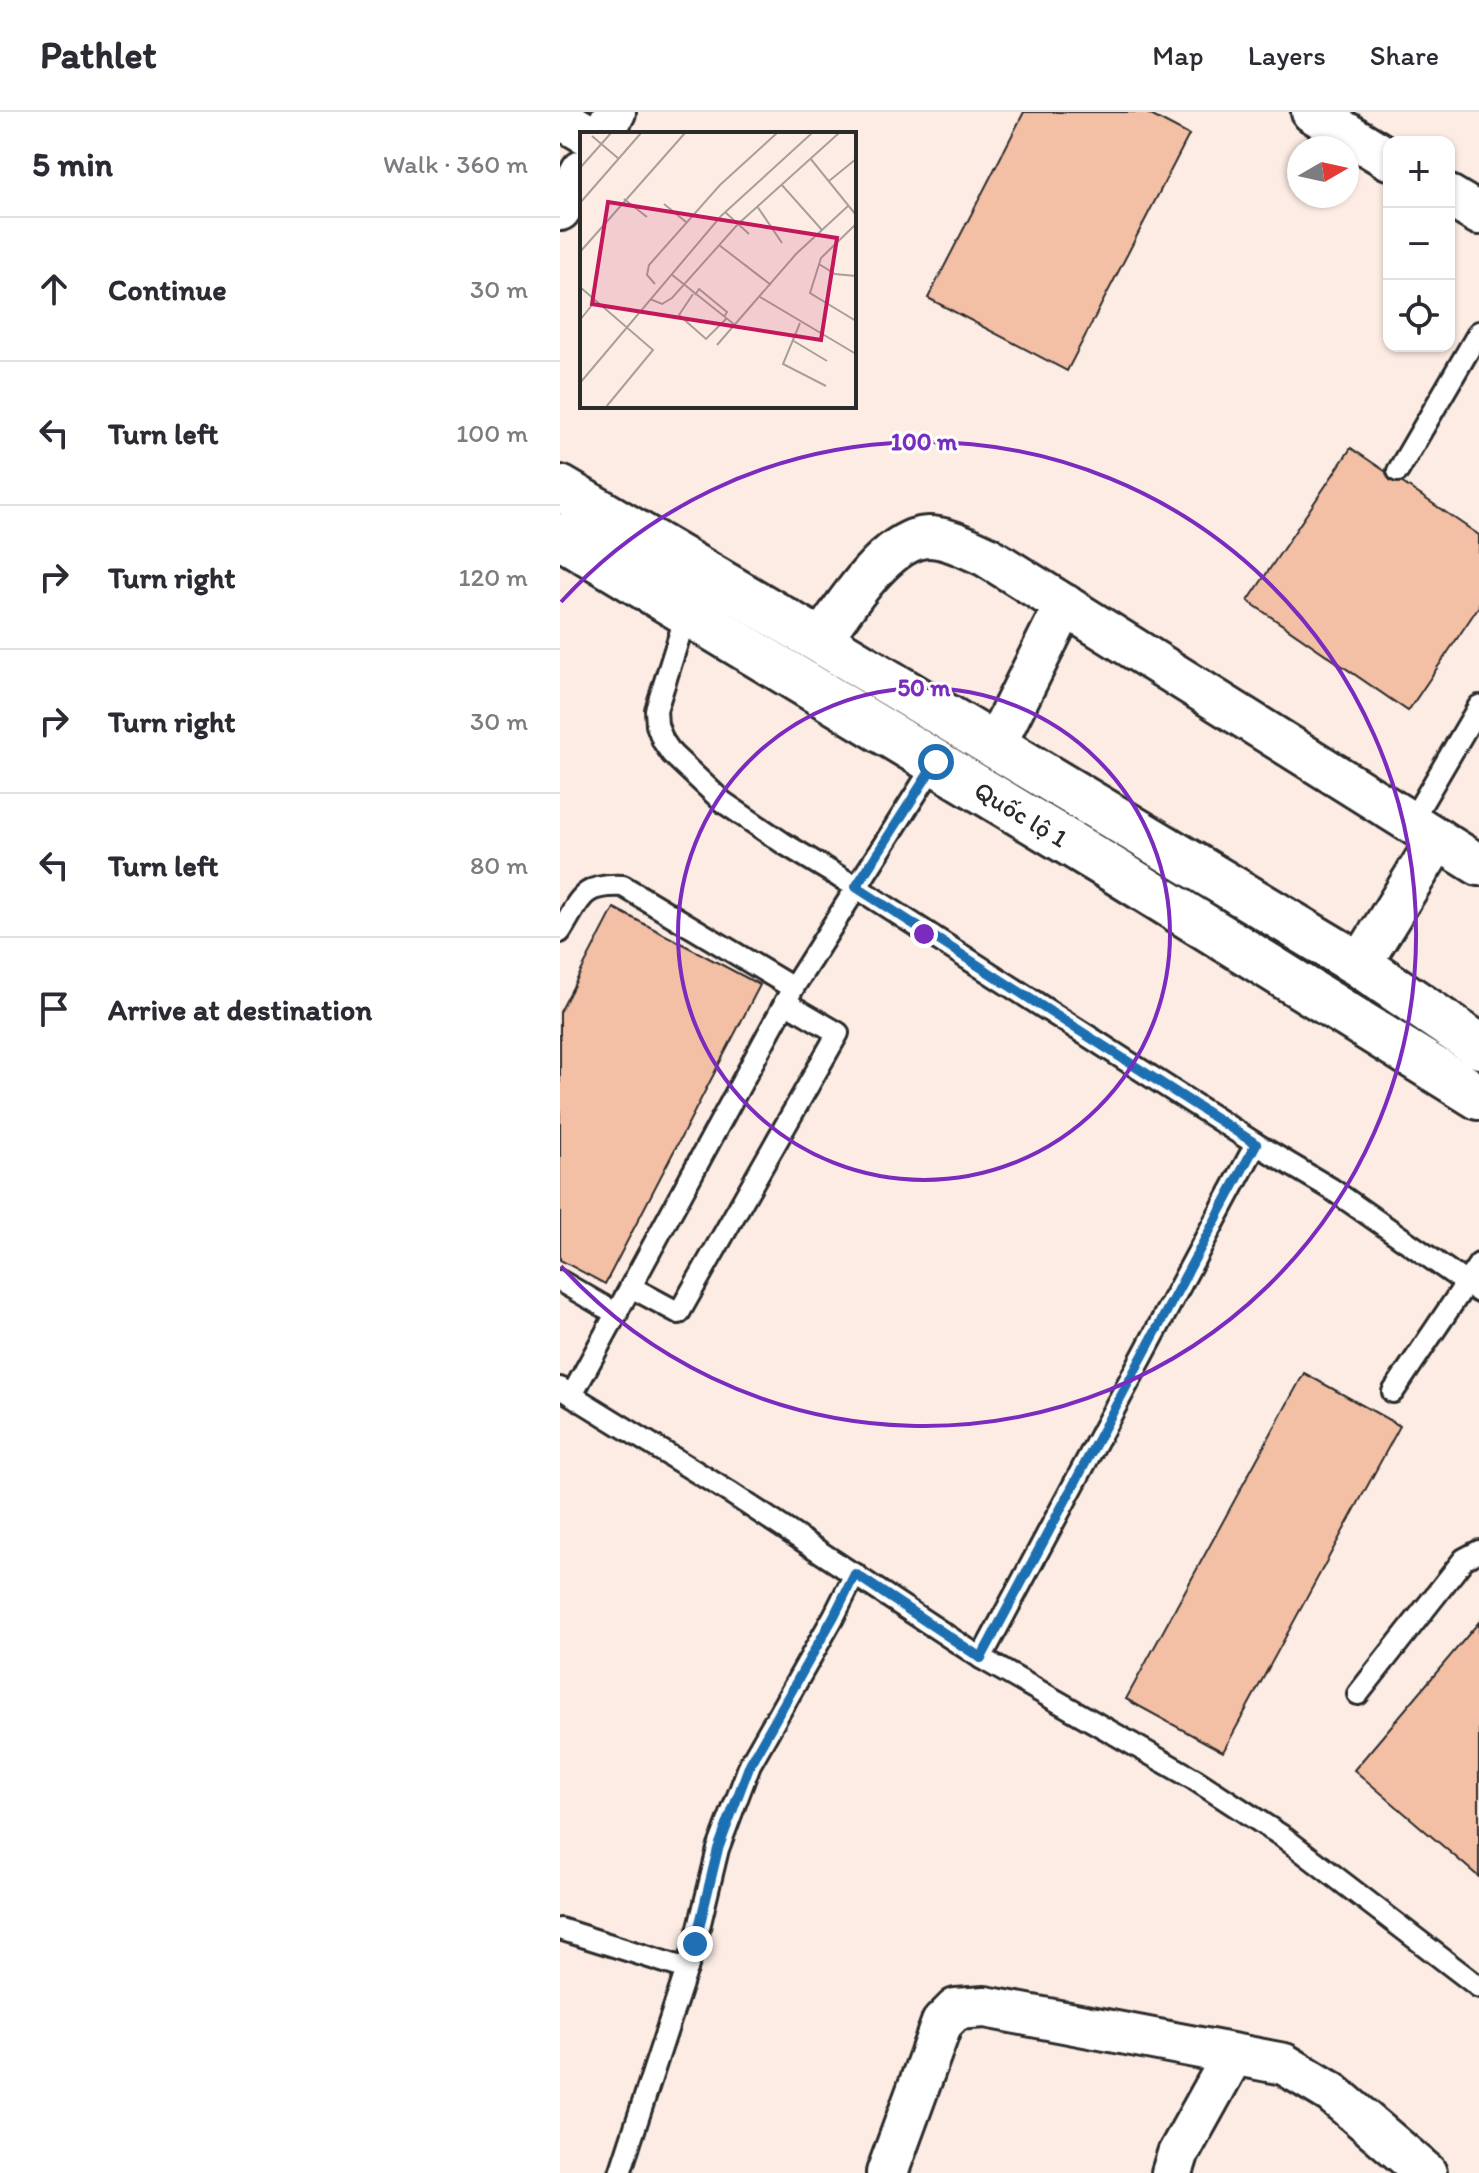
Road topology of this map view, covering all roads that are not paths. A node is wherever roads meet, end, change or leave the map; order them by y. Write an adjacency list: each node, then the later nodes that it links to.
1 (615, 112): 5 (street)
2 (1312, 112): 6 (street)
3 (560, 118): 4 (street)
4 (584, 132)
5 (604, 132)
6 (1383, 155)
7 (580, 175): 9 (street)
8 (1455, 200): 10 (street)
9 (560, 210)
10 (1479, 214)
11 (1479, 332): 12 (lane)
12 (1398, 471)
13 (560, 488): 17 (highway, Quốc lộ 1)
14 (560, 536): 16 (highway, Quốc lộ 1)
15 (1065, 605): 17 (street); 19 (street); 21 (street)
16 (687, 612): 20 (highway, Quốc lộ 1); 23 (lane)
17 (820, 641): 19 (highway, Quốc lộ 1)
18 (1479, 706): 21 (lane)
19 (995, 745): 25 (highway, Quốc lộ 1)
20 (936, 762): 23 (lane); 28 (highway, Quốc lộ 1)
21 (1425, 831): 22 (street); 25 (street)
22 (1479, 865)
23 (856, 887): 26 (lane); 29 (lane)
24 (560, 932): 26 (lane)
25 (1360, 965): 27 (highway, Quốc lộ 1)
26 (789, 995): 32 (lane); 32 (lane)
27 (1479, 1046)
28 (1479, 1097)
29 (1256, 1144): 33 (lane); 39 (lane)
30 (1479, 1264): 33 (lane)
31 (560, 1281): 34 (lane)
32 (631, 1287): 34 (lane)
33 (1473, 1287): 36 (lane)
34 (617, 1314): 35 (lane)
35 (566, 1392): 38 (lane)
36 (1393, 1392)
37 (1479, 1551): 40 (lane)
38 (855, 1574): 39 (lane); 42 (lane)
39 (981, 1658): 43 (lane)
40 (1358, 1694)
41 (560, 1929): 42 (lane)
42 (687, 1969): 45 (lane)
43 (1479, 1987)
44 (1233, 2055): 46 (street); 47 (street); 48 (street)
45 (620, 2173)
46 (887, 2173)
47 (1172, 2173)
48 (1426, 2173)

